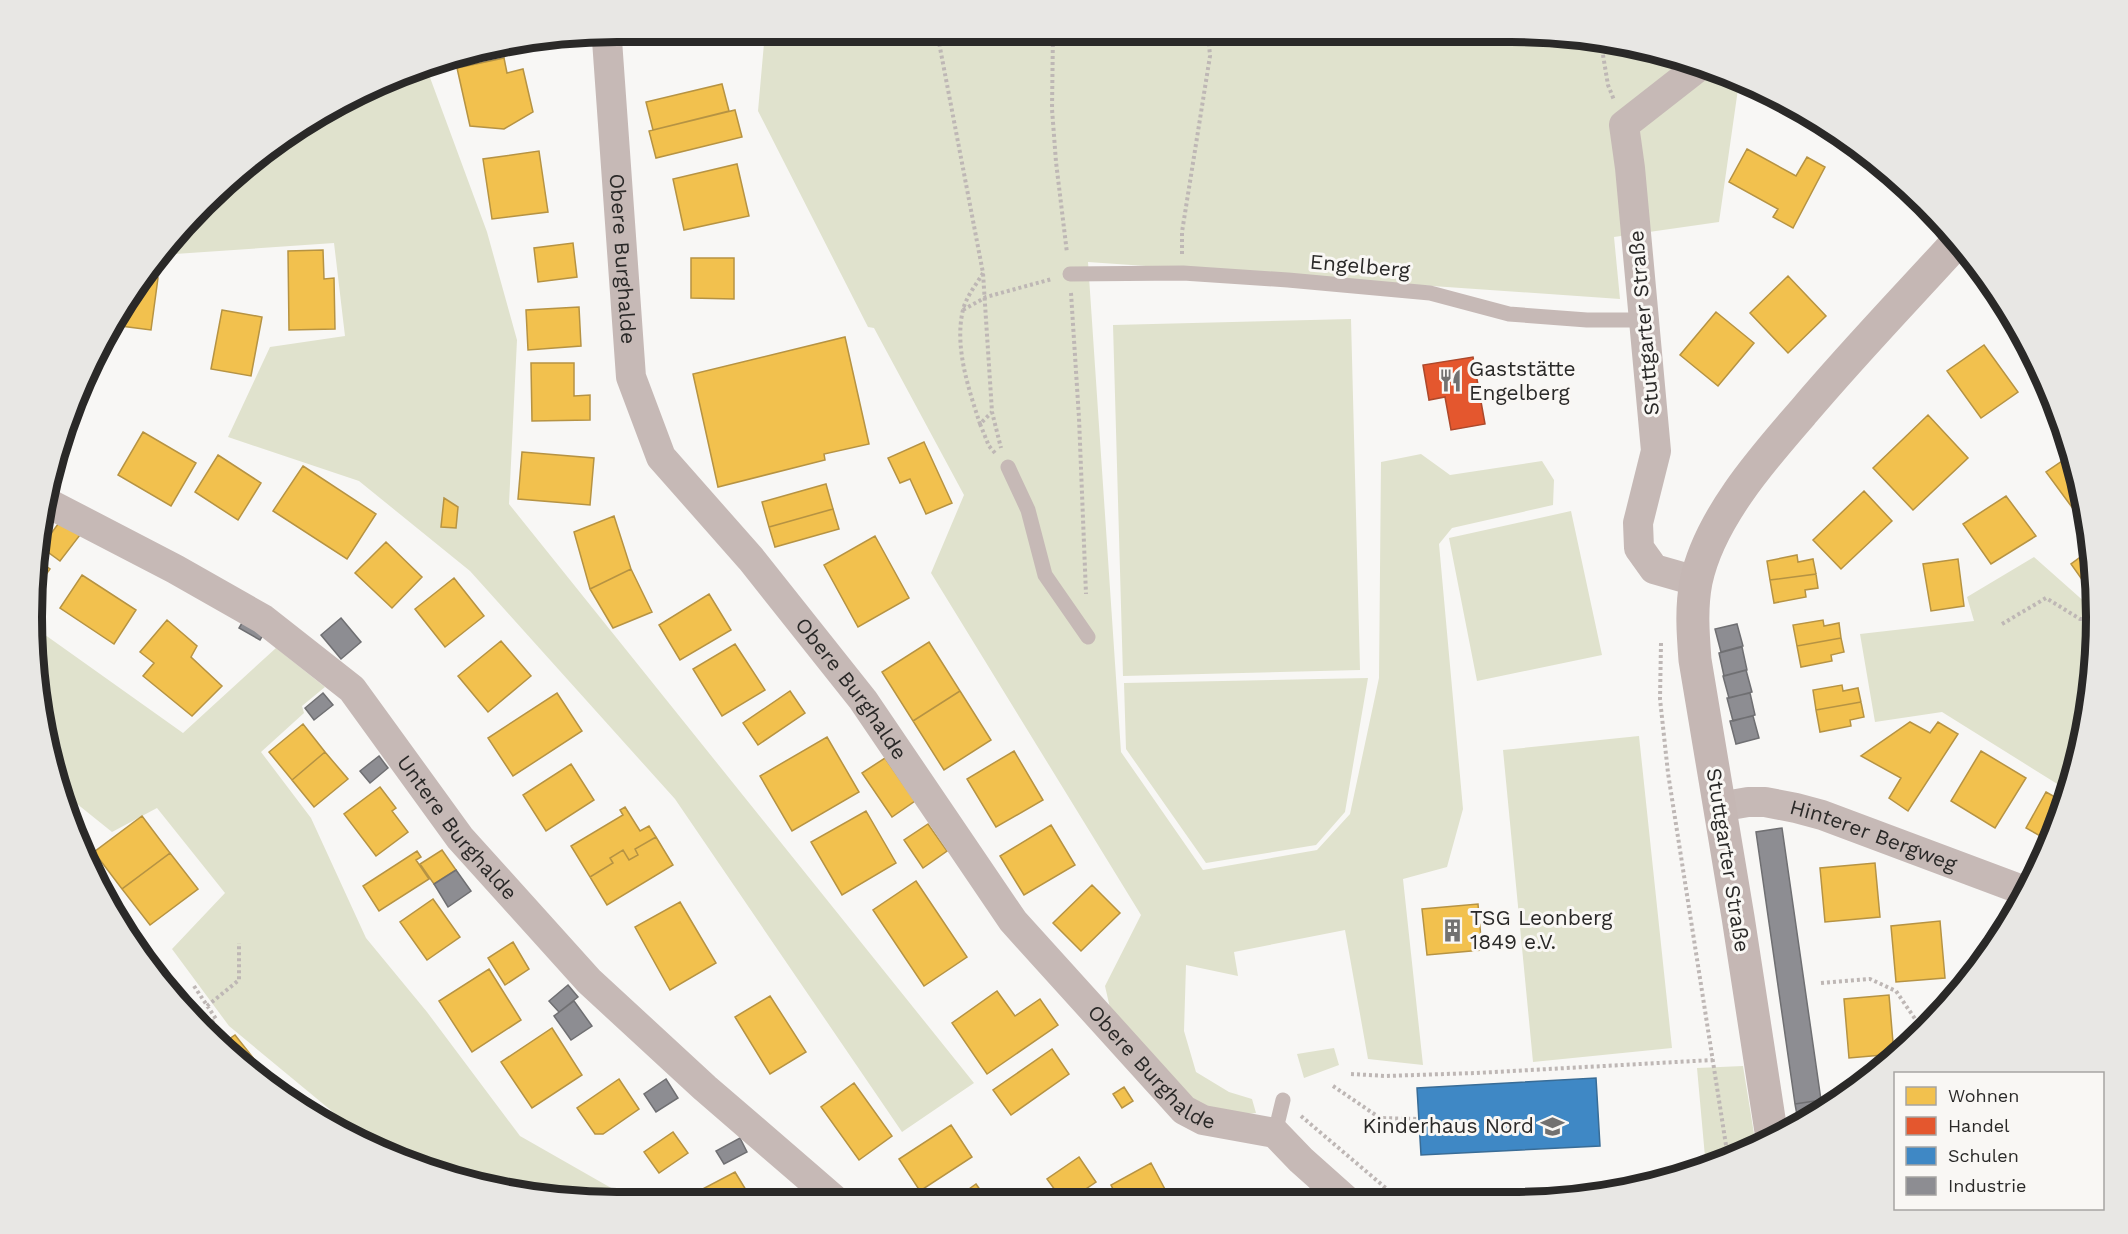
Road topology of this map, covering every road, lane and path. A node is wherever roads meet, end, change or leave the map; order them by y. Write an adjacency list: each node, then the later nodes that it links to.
1 (608, 42): 38 (street, Obere Burghalde)
2 (939, 42): 9 (path)
3 (1053, 42): 11 (path)
4 (1209, 42): 10 (path)
5 (1602, 50): 7 (path)
6 (1692, 72): 7 (street)
7 (1624, 125): 14 (street, Stuttgarter Straße)
8 (1951, 248): 19 (main road, Stuttgarter Straße)
9 (983, 273): 12 (path); 13 (path)
10 (1183, 273): 11 (lane, Engelberg); 14 (lane, Engelberg)
11 (1070, 274): 12 (path); 22 (path)
12 (986, 297): 13 (path); 15 (path)
13 (963, 311): 16 (path)
14 (1645, 321): 19 (street, Stuttgarter Straße)
15 (992, 412): 16 (path); 17 (path)
16 (980, 424): 17 (path)
17 (1008, 467): 22 (lane)
18 (53, 506): 41 (street, Untere Burghalde)
19 (1696, 581): 24 (main road, Stuttgarter Straße)
20 (2086, 619): 21 (path)
21 (2002, 624)
22 (1088, 637)
23 (1661, 640): 32 (path)
24 (1719, 807): 25 (street, Hinterer Bergweg); 37 (main road, Stuttgarter Straße)
25 (2018, 888)
26 (239, 943): 29 (path)
27 (1821, 984): 31 (path)
28 (194, 986): 29 (path)
29 (207, 1006): 30 (path)
30 (209, 1023)
31 (1918, 1024)
32 (1713, 1060): 33 (path); 39 (path)
33 (1351, 1074)
34 (1333, 1086): 36 (path)
35 (1282, 1100): 38 (lane); 40 (path)
36 (1419, 1119)
37 (1771, 1130)
38 (1275, 1133): 42 (street)
39 (1727, 1150)
40 (1386, 1190): 43 (path)
41 (826, 1192)
42 (1337, 1192)
43 (1389, 1192)

